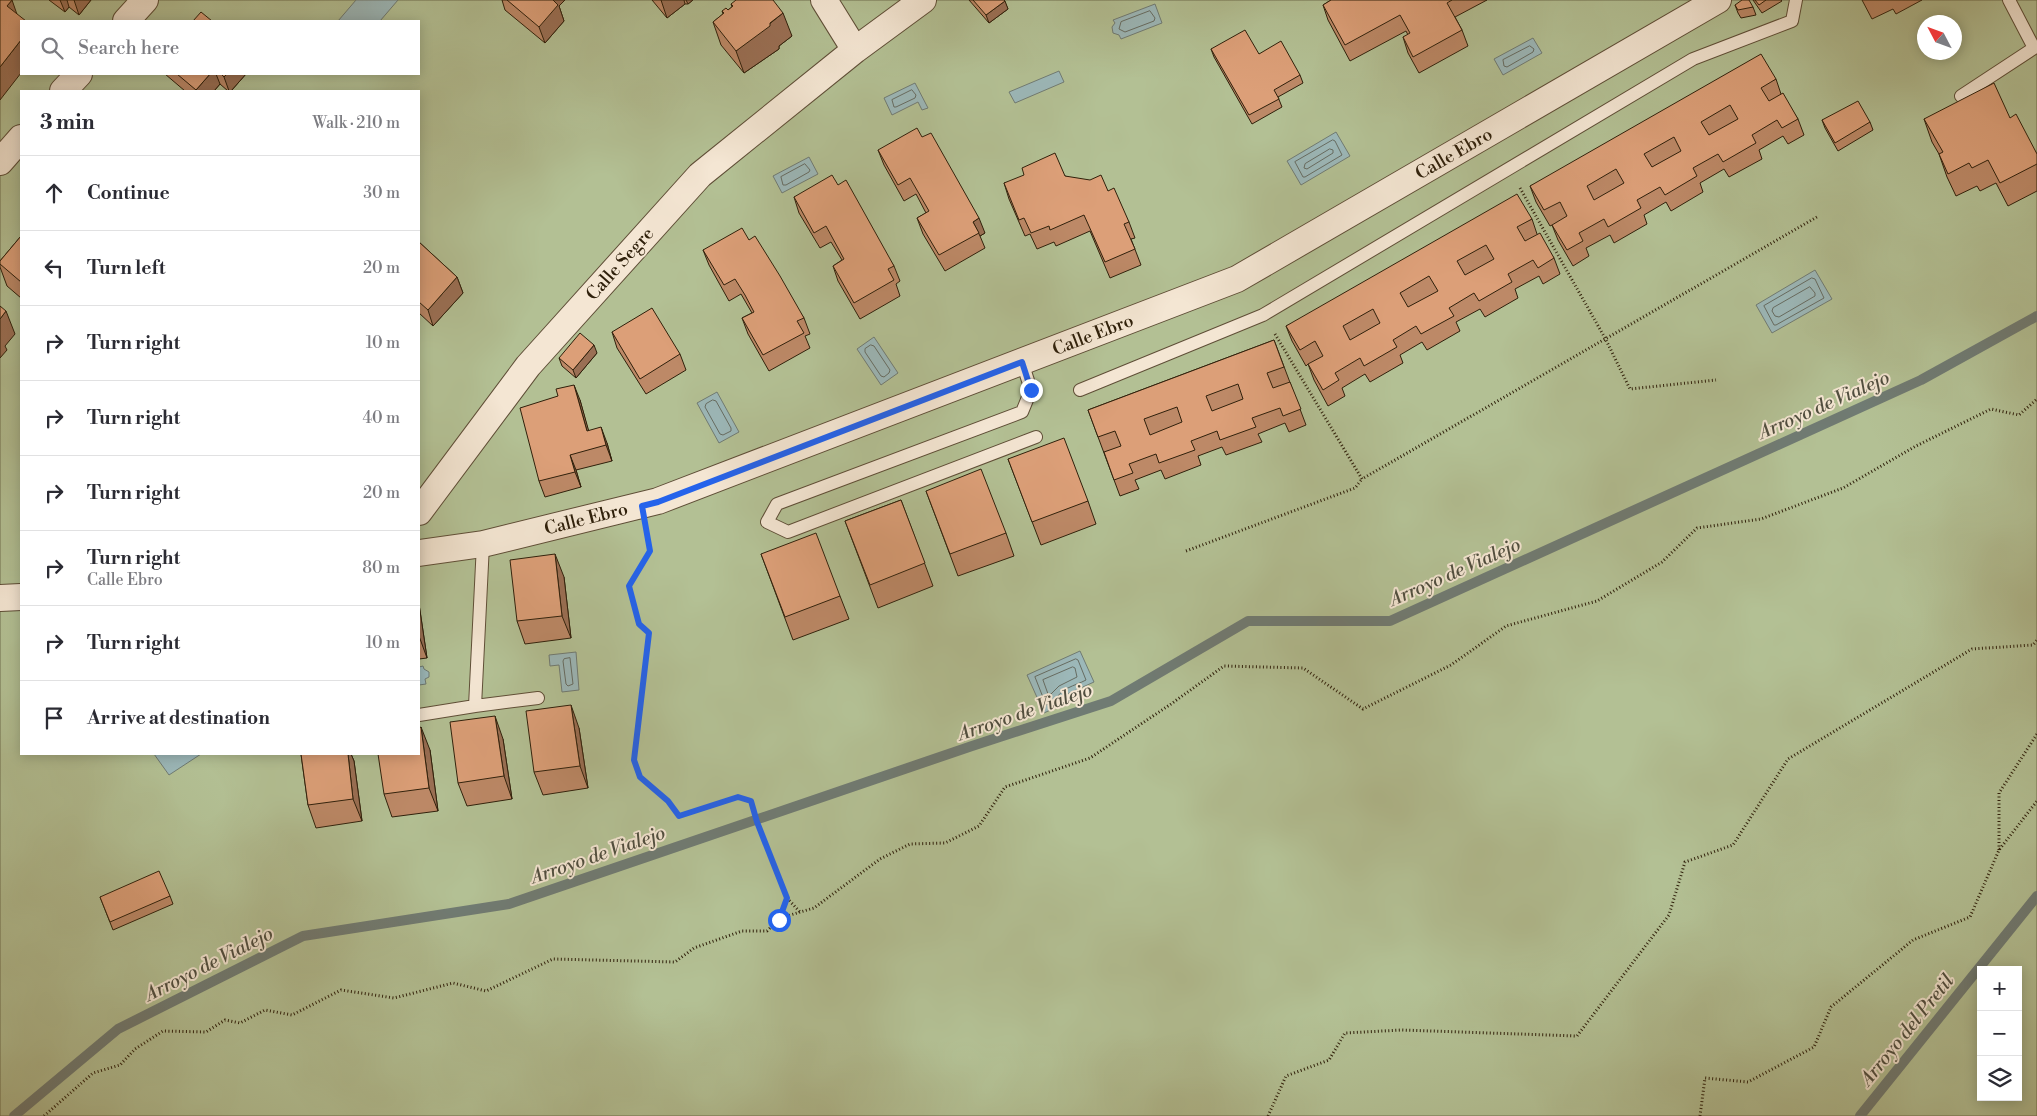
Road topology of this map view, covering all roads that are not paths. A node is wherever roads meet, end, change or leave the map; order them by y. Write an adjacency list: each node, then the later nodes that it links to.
1 (145, 0): 7 (street)
2 (824, 0): 8 (street)
3 (924, 0): 8 (street, Calle Segre)
4 (1718, 0): 14 (street, Calle Ebro)
5 (1796, 0): 15 (lane)
6 (2009, 0): 11 (lane)
7 (127, 20)
8 (855, 50): 17 (street, Calle Segre)
9 (78, 75): 10 (street)
10 (64, 90)
11 (1961, 96)
12 (20, 139): 13 (street)
13 (0, 162)
14 (1022, 362): 16 (lane); 18 (street, Calle Ebro)
15 (1080, 390)
16 (1036, 437)
17 (420, 511)
18 (483, 544): 19 (street, Calle Ebro); 23 (lane)
19 (420, 553)
20 (20, 596): 21 (street)
21 (0, 598)
22 (538, 698): 23 (lane)
23 (475, 706): 24 (lane)
24 (420, 716)

